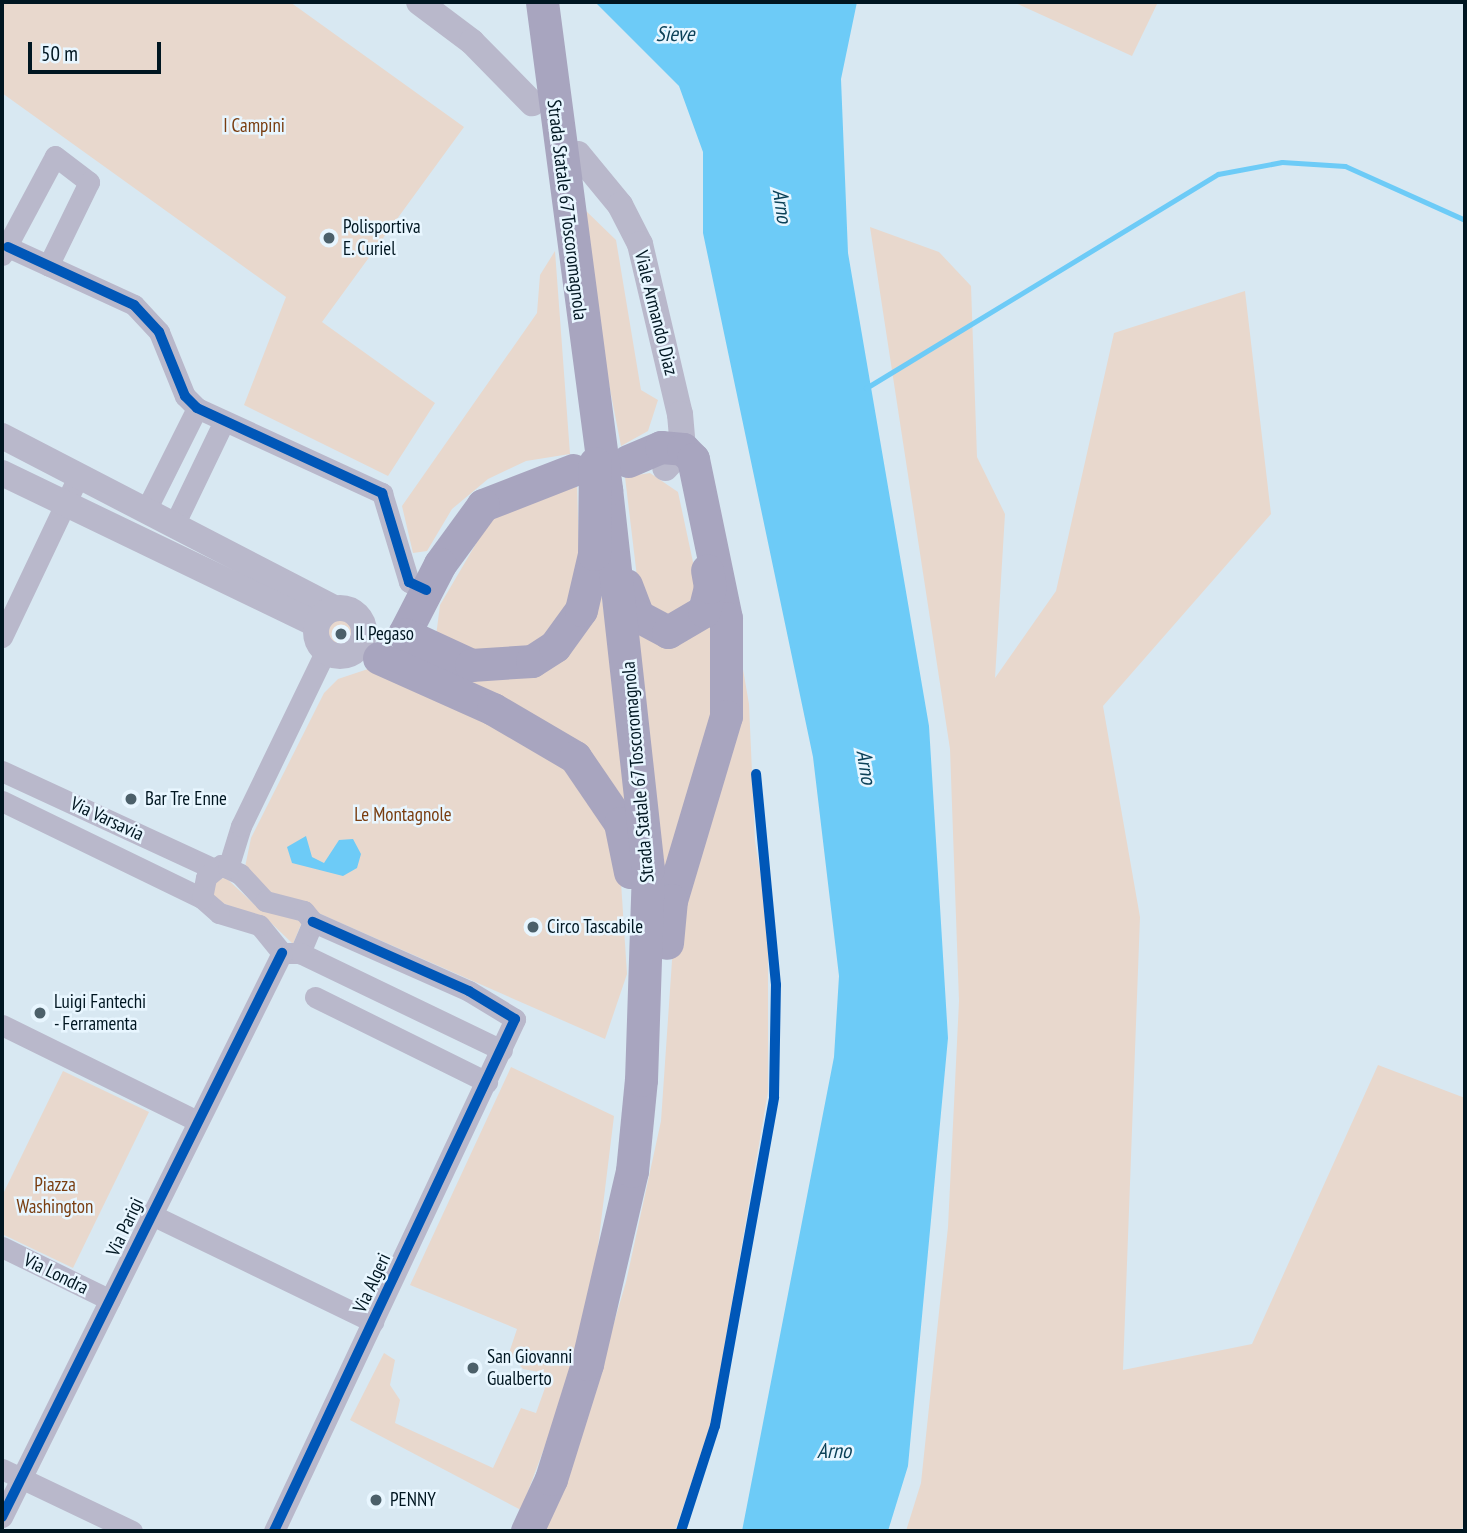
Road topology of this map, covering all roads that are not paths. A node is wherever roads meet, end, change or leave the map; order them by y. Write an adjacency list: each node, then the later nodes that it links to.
1 (419, 2): 3 (street)
2 (542, 2): 17 (main road, Strada Statale 67 Toscoromagnola, bridge)
3 (532, 103)
4 (578, 154): 10 (street, Viale Armando Diaz)
5 (5, 251): 6 (street); 6 (street)
6 (48, 265): 7 (street)
7 (197, 408): 8 (street); 15 (street)
8 (224, 421): 16 (street); 19 (street)
9 (2, 436): 13 (street)
10 (674, 458): 17 (main road); 41 (main road)
11 (573, 470): 19 (main road)
12 (2, 472): 14 (street)
13 (79, 475): 14 (street); 15 (street)
14 (65, 504): 18 (street); 23 (street)
15 (147, 508): 16 (street)
16 (175, 523): 18 (street)
17 (605, 555): 22 (main road); 38 (main road, Strada Statale 67 Toscoromagnola)
18 (272, 588): 20 (street)
19 (426, 590): 22 (main road)
20 (325, 616): 21 (street); 24 (street)
21 (362, 620): 22 (street); 25 (street)
22 (404, 634): 25 (street)
23 (2, 637)
24 (326, 652): 25 (street); 31 (street)
25 (366, 656): 38 (main road)
26 (2, 771): 27 (street, Via Varsavia)
27 (25, 782): 28 (street); 29 (street, Via Varsavia)
28 (6, 811): 30 (street, Via Varsavia)
29 (145, 837): 30 (street); 31 (street, Via Varsavia)
30 (132, 865): 32 (street, Via Varsavia)
31 (220, 868): 32 (street); 33 (street, Via Varsavia)
32 (202, 898): 34 (street, Via Varsavia)
33 (313, 922): 34 (street, Via Parigi); 37 (street, Via Algeri)
34 (291, 953): 37 (street); 40 (street, Via Parigi)
35 (315, 998): 39 (street)
36 (2, 1025): 40 (street)
37 (502, 1050): 39 (street, Via Algeri)
38 (641, 1080): 41 (main road, Strada Statale 67 Toscoromagnola)
39 (487, 1082): 45 (street, Via Algeri)
40 (195, 1120): 42 (street, Via Parigi)
41 (632, 1171): 50 (main road, Strada Statale 67 Toscoromagnola)
42 (150, 1214): 44 (street, Via Parigi); 45 (street)
43 (2, 1247): 44 (street, Via Londra)
44 (110, 1300): 46 (street, Via Parigi)
45 (373, 1322): 49 (street, Via Algeri)
46 (10, 1474): 47 (street, Via Parigi); 48 (street)
47 (2, 1517)
48 (132, 1531)
49 (274, 1531)
50 (527, 1531)

